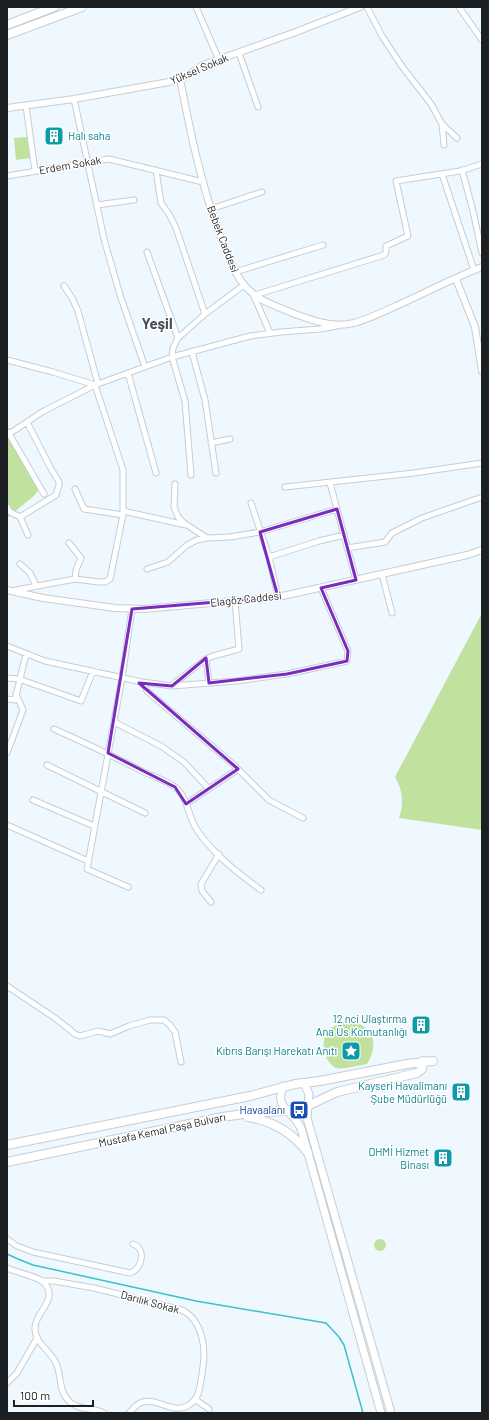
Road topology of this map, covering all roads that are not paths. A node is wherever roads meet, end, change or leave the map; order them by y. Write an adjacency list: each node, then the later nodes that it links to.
1 (54, 7): 7 (main road)
2 (82, 7): 8 (main road)
3 (196, 7): 11 (street)
4 (360, 7): 10 (street, Yüksel Sokak)
5 (368, 7): 17 (street)
6 (460, 7): 9 (street)
7 (7, 25)
8 (7, 35)
9 (482, 40)
10 (239, 53): 11 (street, Yüksel Sokak); 16 (street)
11 (219, 60): 12 (street, Yüksel Sokak)
12 (180, 79): 13 (street, Yüksel Sokak); 27 (street, Bebek Caddesi)
13 (74, 99): 14 (street, Yüksel Sokak); 20 (street)
14 (26, 106): 15 (street, Yüksel Sokak); 24 (street)
15 (7, 108)
16 (258, 108)
17 (442, 124): 18 (street); 19 (street)
18 (457, 138)
19 (444, 145)
20 (88, 162): 22 (street, Erdem Sokak); 24 (street, Erdem Sokak); 30 (street)
21 (482, 164): 23 (street)
22 (156, 170): 27 (street, Erdem Sokak); 42 (street)
23 (462, 170): 25 (street); 34 (street)
24 (35, 171): 26 (street, Erdem Sokak)
25 (442, 174): 36 (street); 41 (street)
26 (7, 176)
27 (203, 182): 31 (street, Bebek Caddesi)
28 (262, 192): 31 (street)
29 (134, 200): 30 (street)
30 (97, 205): 49 (street)
31 (211, 209): 37 (street, Bebek Caddesi)
32 (323, 245): 37 (street)
33 (148, 252): 45 (street)
34 (482, 253)
35 (482, 267): 36 (street, Bebek Caddesi)
36 (474, 270): 38 (street, Bebek Caddesi)
37 (235, 272): 39 (street, Bebek Caddesi)
38 (456, 279): 43 (street, Bebek Caddesi); 50 (street)
39 (244, 285): 41 (street, Bebek Caddesi); 42 (street)
40 (64, 286): 52 (street)
41 (254, 295): 43 (street, Bebek Caddesi); 44 (street)
42 (205, 314): 45 (street)
43 (342, 325): 44 (street)
44 (270, 333): 46 (street)
45 (178, 338): 47 (street)
46 (192, 352): 47 (street); 56 (street)
47 (172, 357): 49 (street); 60 (street)
48 (7, 360): 52 (street)
49 (145, 367): 51 (street)
50 (482, 372)
51 (128, 373): 52 (street); 58 (street)
52 (97, 384): 53 (street); 70 (street)
53 (27, 422): 54 (street); 71 (street)
54 (8, 432): 65 (street)
55 (230, 439): 56 (street)
56 (211, 443): 59 (street)
57 (482, 463): 61 (street)
58 (156, 473)
59 (216, 473)
60 (191, 475)
61 (330, 483): 63 (street); 69 (street)
62 (176, 484): 72 (street)
63 (285, 487)
64 (75, 489): 70 (street)
65 (44, 494)
66 (482, 497): 78 (street)
67 (251, 503): 73 (street)
68 (7, 507): 71 (street)
69 (337, 509): 73 (street); 75 (street)
70 (123, 513): 72 (street); 84 (street)
71 (20, 517): 74 (street)
72 (188, 526): 76 (street)
73 (260, 532): 76 (street); 80 (street)
74 (28, 535)
75 (344, 535): 78 (street); 80 (street)
76 (207, 538): 82 (street)
77 (69, 543): 84 (street)
78 (347, 548): 85 (street)
79 (482, 550): 83 (street, Elagöz Caddesi)
80 (269, 557): 89 (street)
81 (20, 564): 86 (street)
82 (147, 569)
83 (382, 574): 85 (street, Elagöz Caddesi); 92 (street)
84 (75, 579): 86 (street)
85 (356, 580): 87 (street, Elagöz Caddesi)
86 (36, 586): 88 (street)
87 (321, 588): 89 (street, Elagöz Caddesi); 101 (street)
88 (9, 590): 91 (street, Elagöz Caddesi)
89 (278, 597): 90 (street, Elagöz Caddesi)
90 (235, 601): 91 (street, Elagöz Caddesi); 95 (street)
91 (132, 609): 98 (street)
92 (392, 613)
93 (7, 646): 94 (street)
94 (26, 654): 96 (street); 99 (street)
95 (206, 659): 101 (street); 102 (street)
96 (93, 672): 98 (street); 99 (street)
97 (7, 678): 99 (street)
98 (122, 678): 100 (street); 105 (street)
99 (19, 680): 103 (street)
100 (142, 682): 102 (street); 110 (street)
101 (209, 684): 102 (street)
102 (172, 686)
103 (16, 694): 104 (street); 107 (street)
104 (7, 699)
105 (114, 722): 108 (street); 111 (street)
106 (54, 729): 108 (street)
107 (7, 753)
108 (108, 754): 112 (street); 114 (street)
109 (46, 765): 112 (street)
110 (238, 769): 111 (street); 116 (street)
111 (209, 789): 114 (street)
112 (101, 791): 115 (street); 118 (street)
113 (33, 800): 118 (street)
114 (186, 804): 119 (street)
115 (145, 813)
116 (303, 818)
117 (7, 825): 120 (street)
118 (94, 826): 120 (street)
119 (219, 854): 122 (street); 123 (street)
120 (88, 861): 121 (street)
121 (128, 887)
122 (261, 890)
123 (211, 902)
124 (7, 986): 127 (street)
125 (423, 1061): 126 (main road, Mustafa Kemal Paşa Bulvarı); 128 (main road, Mustafa Kemal Paşa Bulvarı); 130 (main road, Mustafa Kemal Paşa Bulvarı)
126 (433, 1061)
127 (181, 1062)
128 (304, 1084): 129 (main road, Mustafa Kemal Paşa Bulvarı); 130 (main road)
129 (283, 1086): 131 (main road); 133 (main road, Mustafa Kemal Paşa Bulvarı)
130 (308, 1106): 131 (main road, Mustafa Kemal Paşa Bulvarı); 147 (main road)
131 (286, 1111): 132 (main road, Mustafa Kemal Paşa Bulvarı); 134 (main road)
132 (237, 1115): 134 (main road); 135 (main road, Mustafa Kemal Paşa Bulvarı)
133 (7, 1145)
134 (308, 1153): 146 (main road)
135 (7, 1162)
136 (7, 1239): 137 (street)
137 (133, 1244)
138 (7, 1268): 139 (street, Darılık Sokak)
139 (42, 1281): 140 (street); 142 (street, Darılık Sokak)
140 (37, 1338): 141 (street); 144 (street)
141 (7, 1384)
142 (196, 1400): 143 (street); 145 (street)
143 (209, 1410)
144 (104, 1413)
145 (129, 1413)
146 (381, 1413)
147 (390, 1413)

